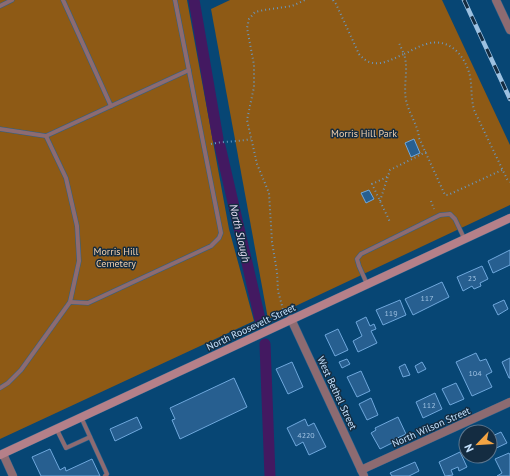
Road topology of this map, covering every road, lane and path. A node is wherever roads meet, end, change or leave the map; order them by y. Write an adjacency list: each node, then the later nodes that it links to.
1 (12, 0): 7 (lane)
2 (63, 0): 12 (lane)
3 (176, 0): 11 (lane)
4 (305, 0): 15 (path)
5 (333, 0): 10 (path)
6 (496, 0): 8 (street)
7 (0, 6)
8 (510, 30)
9 (399, 44): 10 (path)
10 (404, 54): 17 (path); 18 (path)
11 (189, 70): 12 (lane); 16 (lane)
12 (111, 106): 14 (lane)
13 (0, 129): 14 (lane)
14 (46, 136): 26 (lane)
15 (251, 139): 16 (path); 27 (path)
16 (204, 146): 26 (lane)
17 (426, 152): 18 (path); 19 (path)
18 (502, 170): 20 (path)
19 (388, 176): 21 (path); 21 (path)
20 (510, 182)
21 (380, 201): 23 (path)
22 (510, 218): 24 (street, North Roosevelt Street)
23 (390, 222)
24 (464, 238): 25 (street, North Roosevelt Street); 25 (lane)
25 (367, 284): 28 (street, North Roosevelt Street)
26 (70, 302): 29 (lane)
27 (284, 313)
28 (291, 320): 31 (street, North Roosevelt Street); 35 (street, West Bethel Street)
29 (0, 388)
30 (510, 402): 35 (street, North Wilson Street)
31 (81, 417): 32 (street, North Roosevelt Street); 33 (lane)
32 (56, 428): 33 (lane); 34 (street, North Roosevelt Street)
33 (90, 437): 37 (lane)
34 (1, 454): 36 (street)
35 (363, 473)
36 (13, 476)
37 (105, 476)

